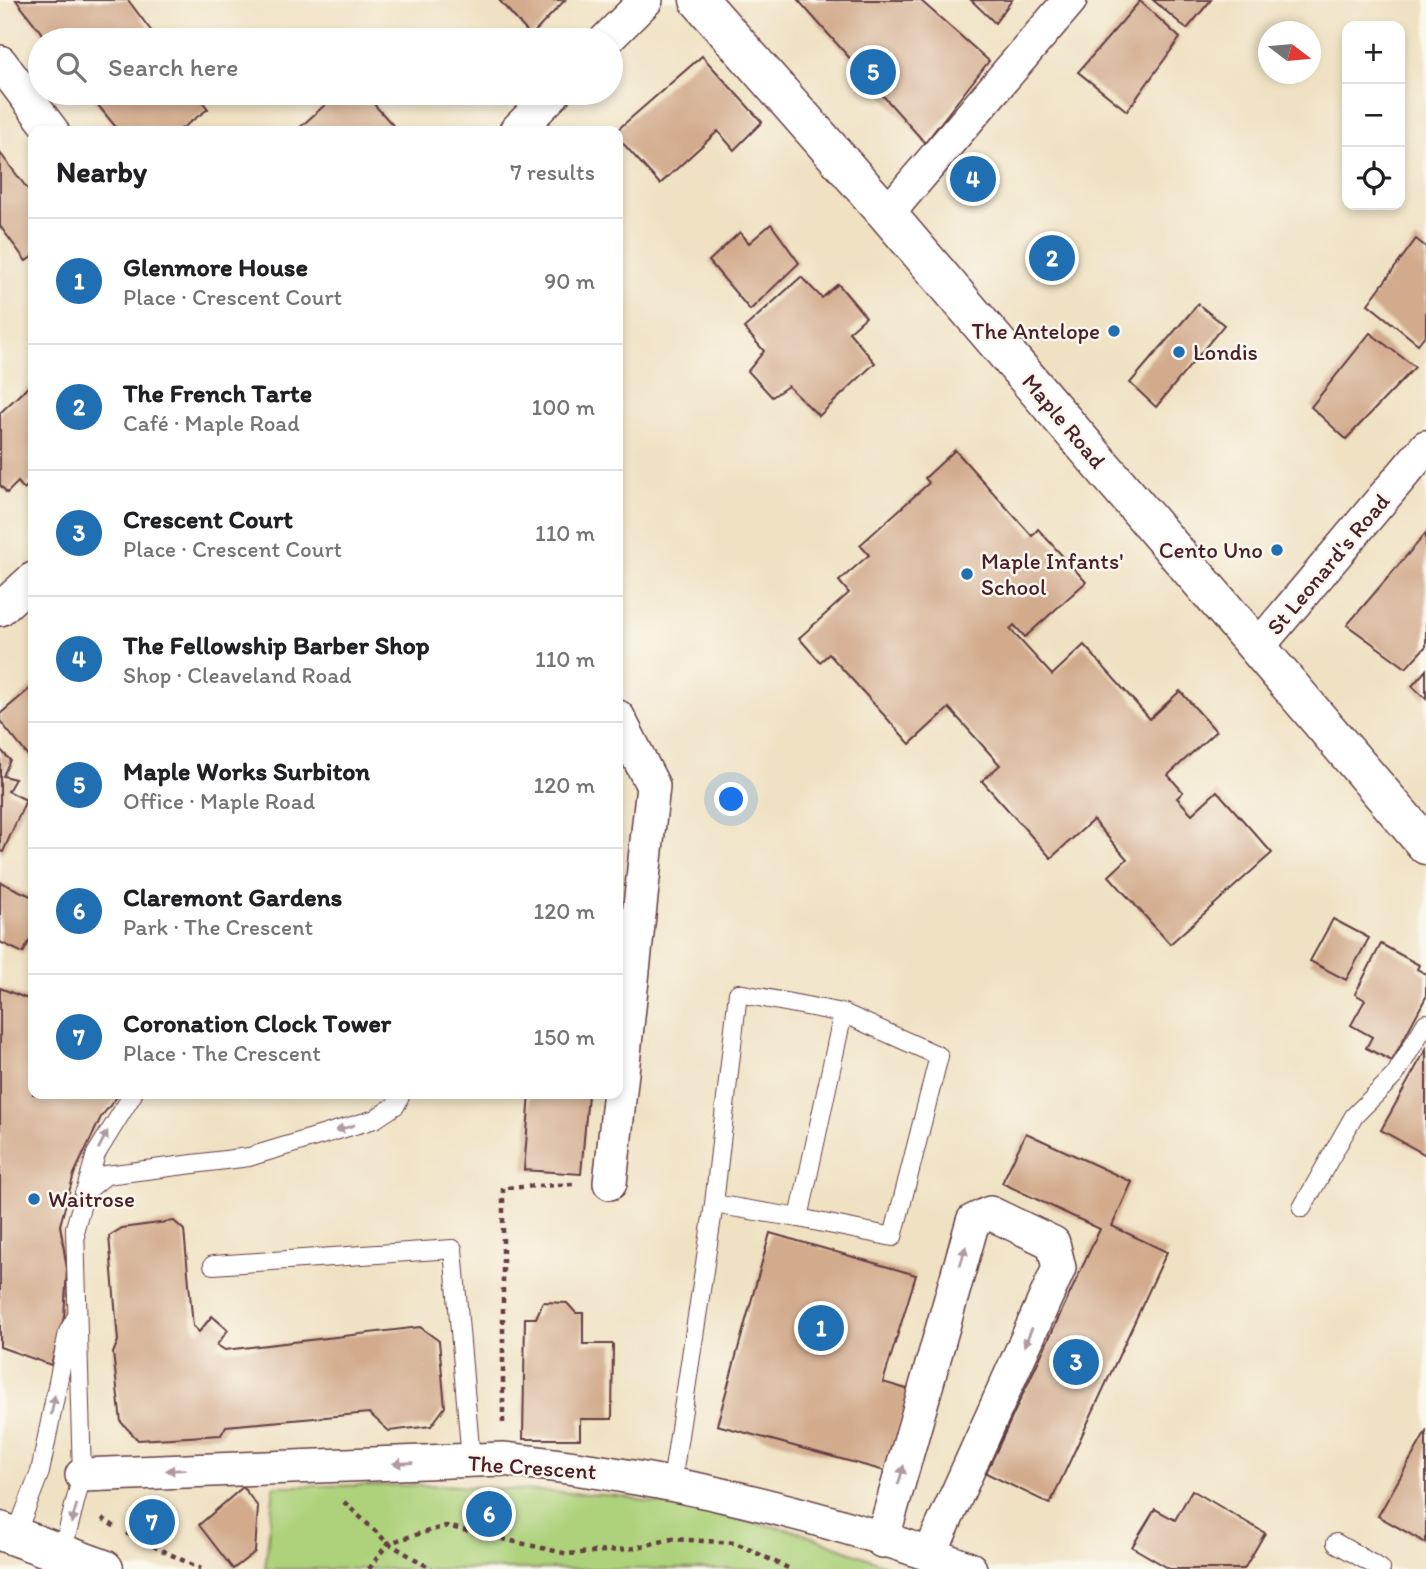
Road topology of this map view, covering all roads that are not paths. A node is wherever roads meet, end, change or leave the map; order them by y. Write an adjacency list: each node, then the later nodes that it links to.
1 (646, 0): 4 (street)
2 (699, 0): 11 (street, Maple Road)
3 (1070, 0): 11 (street)
4 (618, 28)
5 (0, 62): 6 (street)
6 (28, 99)
7 (32, 105): 9 (street)
8 (542, 105): 10 (street)
9 (48, 126)
10 (521, 126)
11 (887, 214): 15 (street, Maple Road)
12 (1426, 447): 15 (street, St Leonard's Road)
13 (28, 584): 14 (street)
14 (0, 609)
15 (1257, 648): 17 (street, Maple Road)
16 (623, 727): 20 (street)
17 (1426, 845)
18 (843, 1013): 26 (lane); 28 (lane); 28 (lane)
19 (1426, 1023): 27 (lane)
20 (623, 1063)
21 (130, 1099): 25 (lane, one-way to 21)
22 (399, 1099): 25 (lane, one-way to 25)
23 (619, 1099): 24 (street)
24 (610, 1183)
25 (84, 1193): 30 (lane)
26 (714, 1204): 28 (lane); 33 (lane)
27 (1302, 1208)
28 (799, 1218)
29 (213, 1265): 31 (lane)
30 (75, 1319): 32 (lane); 34 (lane, one-way to 30)
31 (487, 1460): 32 (street, The Crescent, one-way to 32); 33 (street, The Crescent)
32 (82, 1475): 37 (lane, one-way to 37)
33 (672, 1482): 35 (street, The Crescent)
34 (8, 1534): 37 (street)
35 (882, 1541): 38 (street, The Crescent); 38 (street, one-way to 38)
36 (1336, 1543): 41 (lane)
37 (62, 1553): 39 (street)
38 (930, 1554): 40 (street, The Crescent)
39 (104, 1569)
40 (970, 1569)
41 (1381, 1569)

